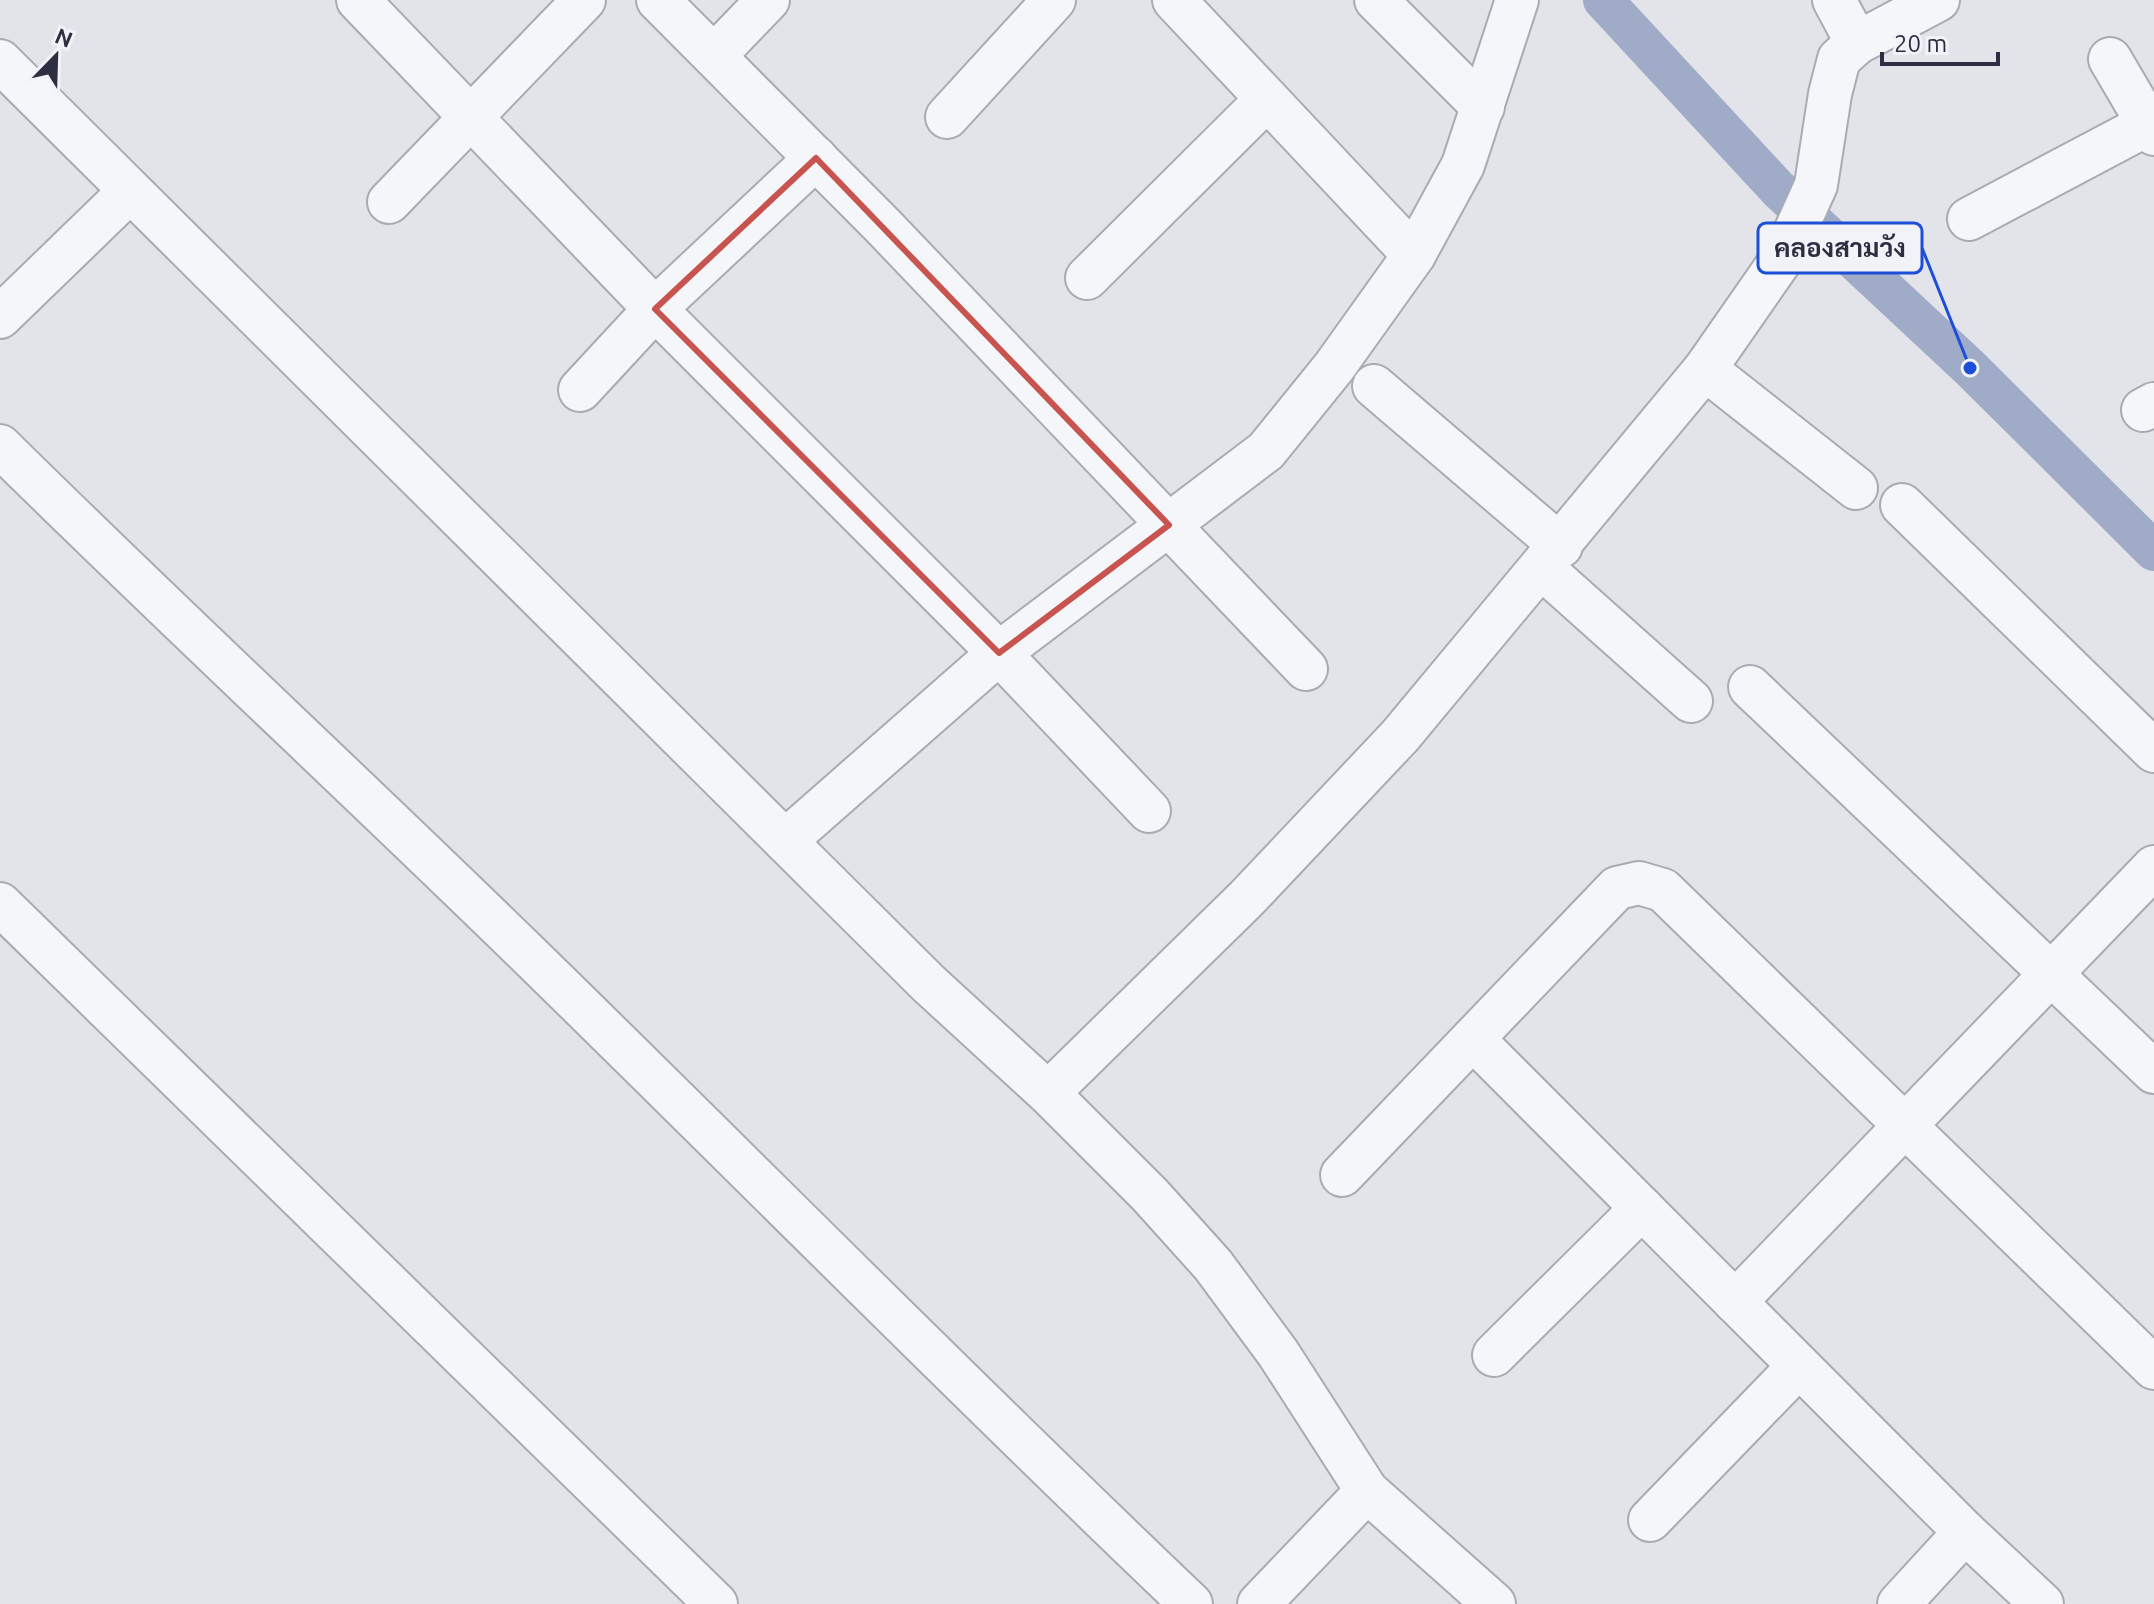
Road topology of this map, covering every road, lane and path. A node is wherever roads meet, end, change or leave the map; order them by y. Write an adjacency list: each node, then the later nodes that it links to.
1 (358, 0): 17 (street)
2 (584, 0): 17 (street)
3 (658, 0): 12 (street)
4 (768, 0): 12 (street)
5 (1054, 0): 18 (street)
6 (1174, 0): 15 (street)
7 (1376, 0): 16 (street)
8 (1517, 0): 16 (street)
9 (1834, 0): 11 (street)
10 (1938, 0): 11 (street)
11 (1857, 43): 28 (street)
12 (714, 56): 20 (street)
13 (2110, 59): 19 (street)
14 (0, 61): 21 (street)
15 (1267, 99): 24 (street); 25 (street)
16 (1483, 107): 24 (street)
17 (470, 117): 22 (street); 26 (street)
18 (947, 117)
19 (2152, 126): 23 (street)
20 (816, 158): 26 (street); 34 (street)
21 (130, 191): 27 (street); 42 (street)
22 (389, 202)
23 (1969, 219)
24 (1414, 255): 34 (street)
25 (1087, 278)
26 (655, 309): 30 (street); 36 (street)
27 (0, 317)
28 (1705, 369): 32 (street); 35 (street)
29 (1374, 386): 35 (street)
30 (580, 390)
31 (0, 446): 60 (street)
32 (1856, 488)
33 (1902, 505): 40 (street)
34 (1169, 525): 36 (street); 37 (street)
35 (1551, 557): 39 (street); 48 (street)
36 (999, 653): 41 (street); 42 (street)
37 (1306, 669)
38 (1750, 687): 45 (street)
39 (1691, 701)
40 (2154, 751)
41 (1149, 811)
42 (785, 841): 48 (street)
43 (2154, 867): 45 (street)
44 (0, 904): 59 (street)
45 (2054, 974): 47 (street); 49 (street)
46 (1473, 1039): 49 (street); 50 (street); 51 (street)
47 (2154, 1072)
48 (1048, 1093): 56 (street)
49 (1907, 1127): 52 (street); 55 (street)
50 (1342, 1175)
51 (1642, 1208): 52 (street); 53 (street)
52 (1735, 1302): 54 (street)
53 (1494, 1355)
54 (1799, 1366): 57 (street); 58 (street)
55 (2154, 1368)
56 (1367, 1491): 61 (street); 62 (street)
57 (1650, 1520)
58 (1965, 1532): 63 (street); 64 (street)
59 (716, 1604)
60 (1191, 1604)
61 (1259, 1604)
62 (1494, 1604)
63 (1899, 1604)
64 (2042, 1604)

